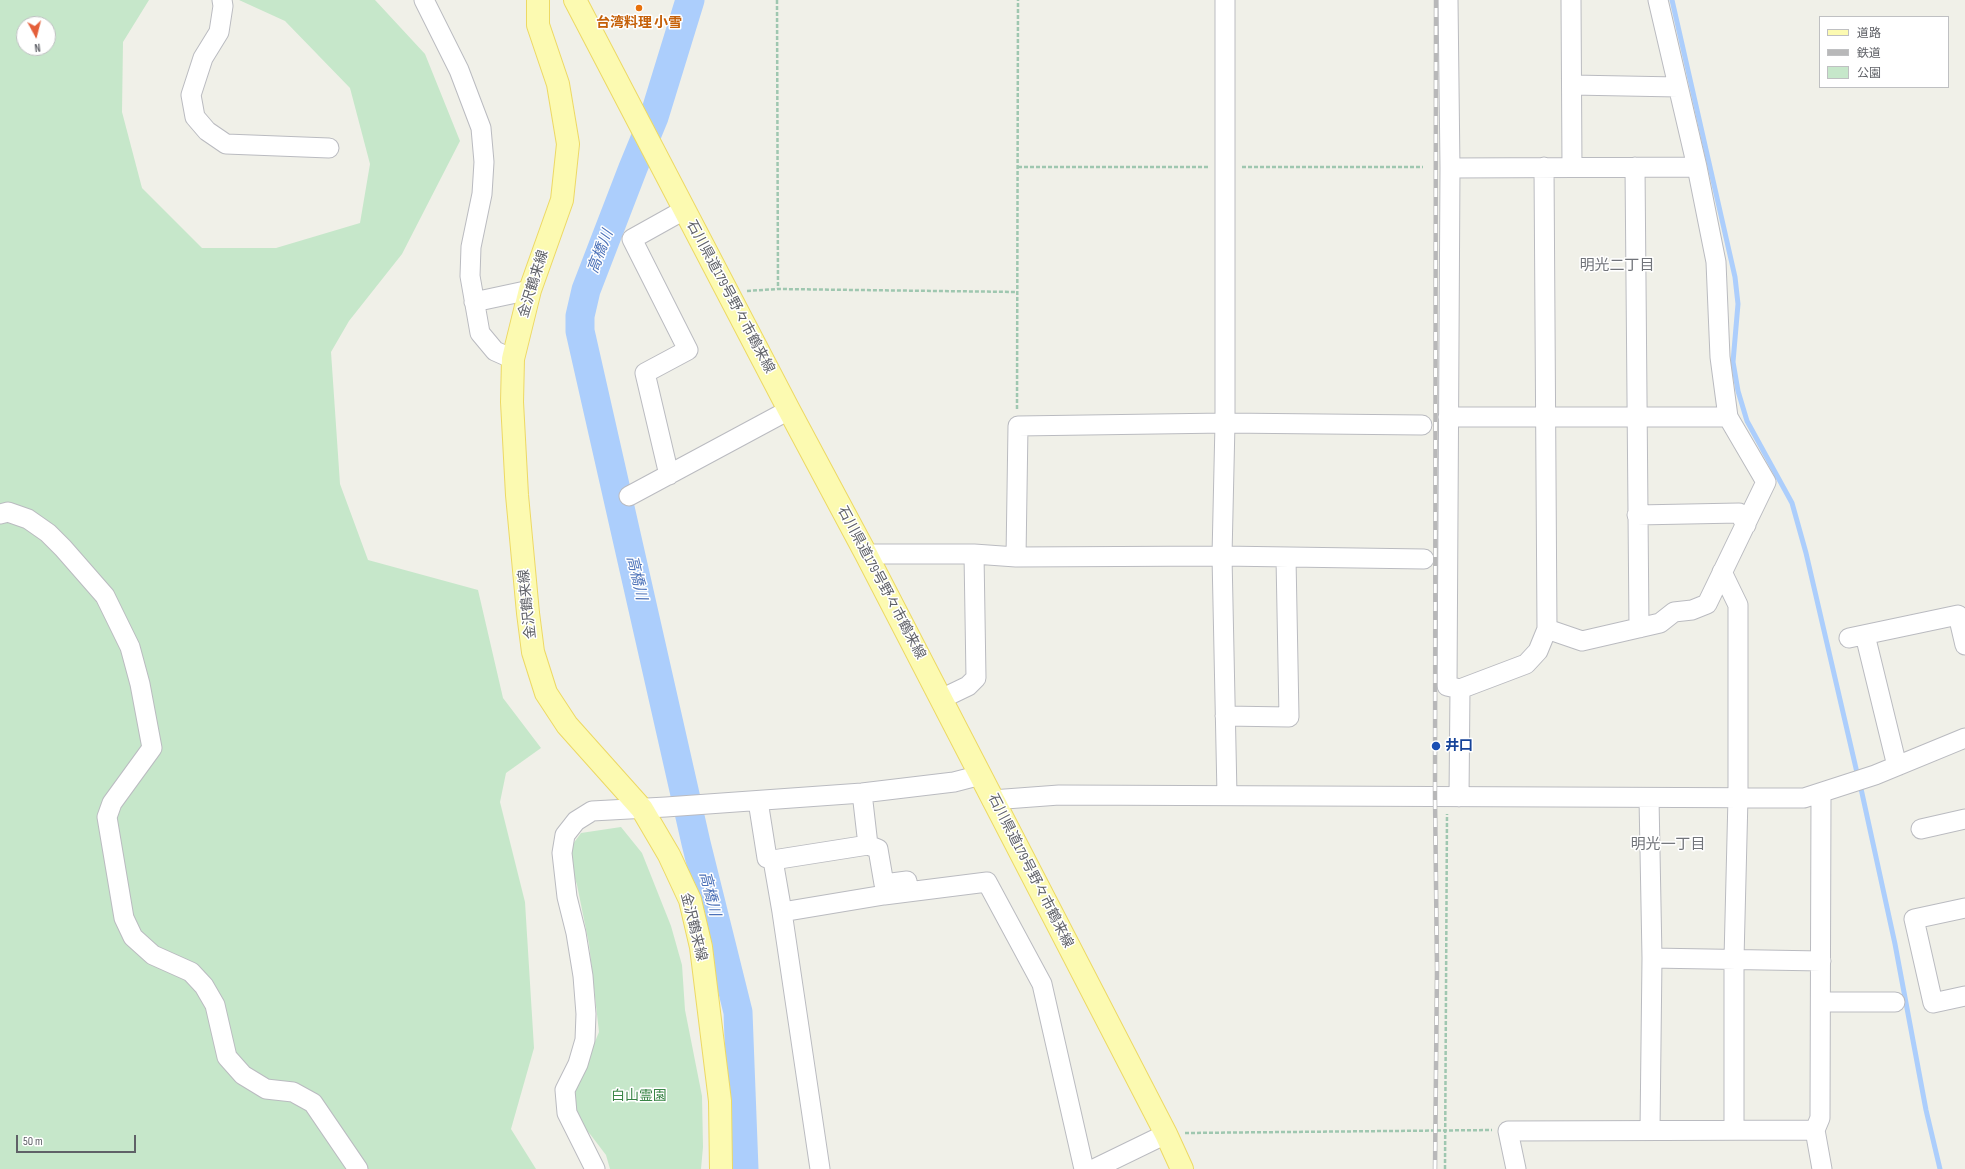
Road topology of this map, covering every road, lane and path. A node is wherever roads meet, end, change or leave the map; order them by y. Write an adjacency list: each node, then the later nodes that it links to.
1 (222, 0): 13 (street)
2 (424, 0): 24 (street)
3 (538, 0): 21 (main road, 金沢鶴来線)
4 (575, 0): 19 (main road, 石川県道179号野々市鶴来線)
5 (777, 0): 20 (path)
6 (1018, 0): 22 (path)
7 (1225, 0): 31 (street)
8 (1448, 0): 18 (street)
9 (1572, 0): 11 (street)
10 (1658, 0): 12 (street)
11 (1572, 85): 12 (street); 15 (street)
12 (1678, 87): 17 (street)
13 (329, 148)
14 (1544, 167): 15 (street); 18 (street); 28 (street)
15 (1572, 167): 16 (street)
16 (1635, 167): 17 (street); 29 (street)
17 (1697, 167): 30 (street)
18 (1450, 168): 27 (street)
19 (684, 210): 23 (main road, 石川県道179号野々市鶴来線); 34 (street)
20 (778, 289): 22 (path); 23 (path)
21 (530, 290): 24 (street); 25 (main road, 金沢鶴来線)
22 (1016, 292): 33 (path)
23 (728, 293): 26 (main road, 石川県道179号野々市鶴来線)
24 (474, 302): 25 (street)
25 (513, 359): 63 (main road, 金沢鶴来線)
26 (789, 410): 34 (street); 39 (main road, 石川県道179号野々市鶴来線)
27 (1448, 417): 28 (street); 49 (street)
28 (1545, 417): 29 (street); 47 (street)
29 (1636, 417): 30 (street); 37 (street)
30 (1728, 417): 38 (street)
31 (1225, 423): 32 (street); 33 (street); 41 (street)
32 (1422, 425)
33 (1018, 426): 42 (street)
34 (669, 474): 35 (street)
35 (629, 496)
36 (0, 514): 83 (street)
37 (1637, 515): 38 (street); 46 (street)
38 (1746, 524): 45 (street)
39 (866, 554): 40 (street); 50 (main road, 石川県道179号野々市鶴来線)
40 (974, 554): 42 (street); 50 (street)
41 (1222, 556): 42 (street); 43 (street); 51 (street)
42 (1016, 557)
43 (1286, 558): 44 (street); 51 (street)
44 (1424, 559)
45 (1722, 572): 46 (street); 59 (street)
46 (1639, 628): 47 (street)
47 (1547, 629): 49 (street)
48 (1965, 645): 53 (street)
49 (1460, 689): 58 (street)
50 (941, 699): 54 (main road, 石川県道179号野々市鶴来線)
51 (1225, 716): 57 (street)
52 (1965, 738): 53 (street)
53 (1897, 766): 56 (street)
54 (981, 776): 55 (street); 61 (main road, 石川県道179号野々市鶴来線)
55 (862, 792): 62 (street); 66 (street)
56 (1821, 794): 59 (street); 73 (street)
57 (1226, 795): 58 (street); 61 (street)
58 (1453, 797): 60 (street); 78 (path)
59 (1738, 797): 60 (street); 72 (street)
60 (1649, 798): 71 (street)
61 (992, 800): 82 (main road, 石川県道179号野々市鶴来線)
62 (758, 801): 63 (street); 67 (street)
63 (642, 809): 84 (street); 85 (main road, 金沢鶴来線)
64 (1965, 819): 65 (street)
65 (1921, 829)
66 (868, 845): 67 (street); 68 (street)
67 (773, 860): 70 (street)
68 (964, 874)
69 (1965, 908): 74 (street)
70 (782, 912): 86 (street); 87 (street)
71 (1652, 958): 72 (street); 79 (street)
72 (1734, 960): 73 (street); 77 (street)
73 (1821, 961): 75 (street)
74 (1965, 996)
75 (1821, 1002): 76 (street); 80 (street)
76 (1895, 1002)
77 (1734, 1129): 79 (street); 80 (street)
78 (1447, 1130): 81 (path); 82 (path); 90 (path)
79 (1650, 1130): 81 (street)
80 (1815, 1130): 92 (street)
81 (1508, 1131): 91 (street)
82 (1166, 1134): 88 (street); 89 (main road, 石川県道179号野々市鶴来線)
83 (358, 1169)
84 (595, 1169)
85 (720, 1169)
86 (820, 1169)
87 (1084, 1169)
88 (1094, 1169)
89 (1182, 1169)
90 (1445, 1169)
91 (1516, 1169)
92 (1822, 1169)

